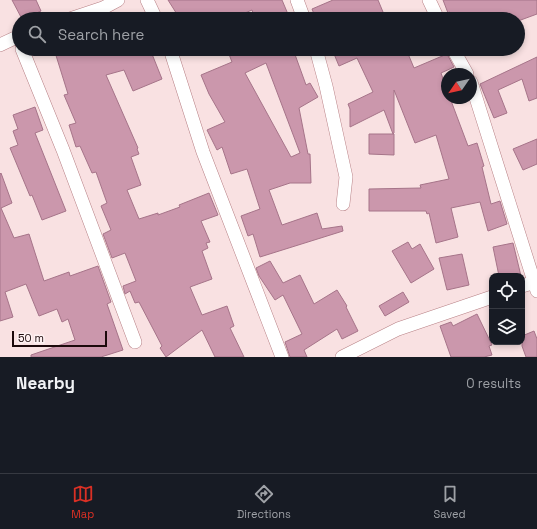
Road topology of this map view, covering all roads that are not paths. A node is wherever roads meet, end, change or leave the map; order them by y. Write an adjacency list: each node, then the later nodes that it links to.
1 (118, 0): 5 (street)
2 (148, 0): 6 (street)
3 (297, 0): 7 (street)
4 (429, 0): 8 (street)
5 (91, 12)
6 (153, 12)
7 (301, 12)
8 (435, 12)
9 (12, 42): 10 (street)
10 (0, 45)
11 (25, 56): 21 (street)
12 (172, 56): 22 (street)
13 (318, 56): 17 (street)
14 (457, 56): 15 (street)
15 (464, 68)
16 (477, 101): 19 (street)
17 (343, 204)
18 (525, 286): 19 (street)
19 (536, 286)
20 (489, 298): 23 (street)
21 (135, 342)
22 (282, 357)
23 (342, 357)

